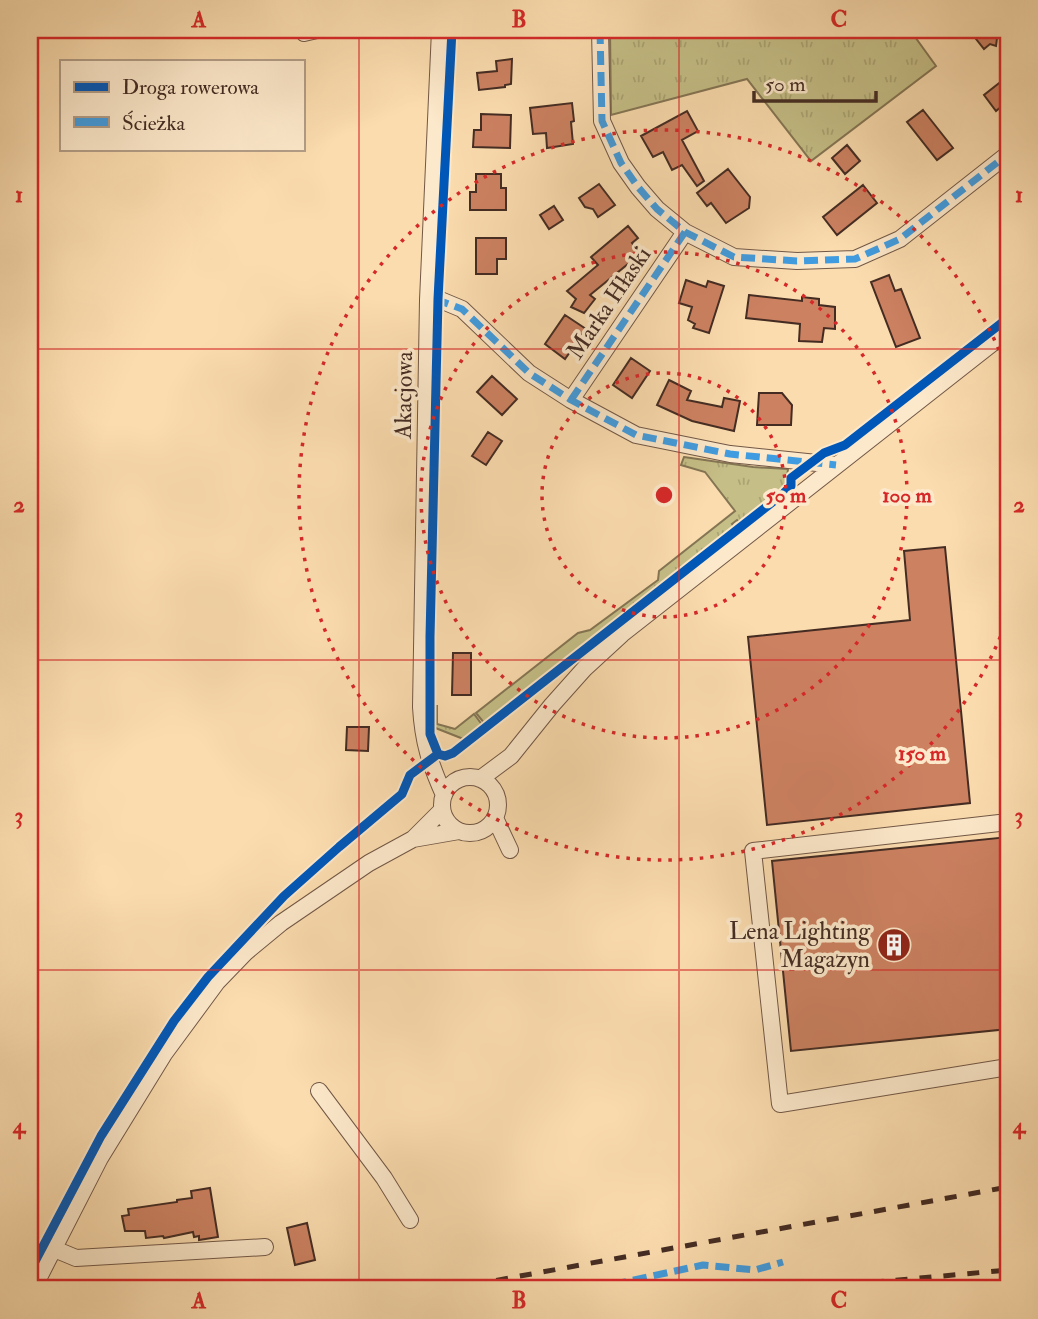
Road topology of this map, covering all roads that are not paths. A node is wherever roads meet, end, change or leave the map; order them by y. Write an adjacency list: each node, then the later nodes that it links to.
1 (440, 30): 5 (street, Akacjowa)
2 (600, 30): 4 (street)
3 (1008, 154): 4 (street)
4 (685, 232): 7 (street, Marka Hłaski)
5 (428, 300): 7 (street); 10 (street, Akacjowa)
6 (1008, 331): 8 (street)
7 (571, 400): 8 (street)
8 (836, 465): 9 (street)
9 (511, 755): 12 (street); 13 (street)
10 (429, 761): 11 (street); 14 (street, Akacjowa)
11 (459, 779): 12 (street); 14 (street)
12 (480, 779): 13 (street)
13 (496, 794): 15 (street)
14 (443, 802): 17 (street); 19 (street)
15 (495, 818): 18 (street); 18 (street)
16 (1008, 822): 20 (street)
17 (459, 831): 18 (street); 19 (street)
18 (481, 831)
19 (413, 839): 24 (street)
20 (1008, 1067)
21 (319, 1091): 22 (street)
22 (410, 1220)
23 (265, 1247): 24 (street)
24 (52, 1248): 25 (street)
25 (33, 1289)

